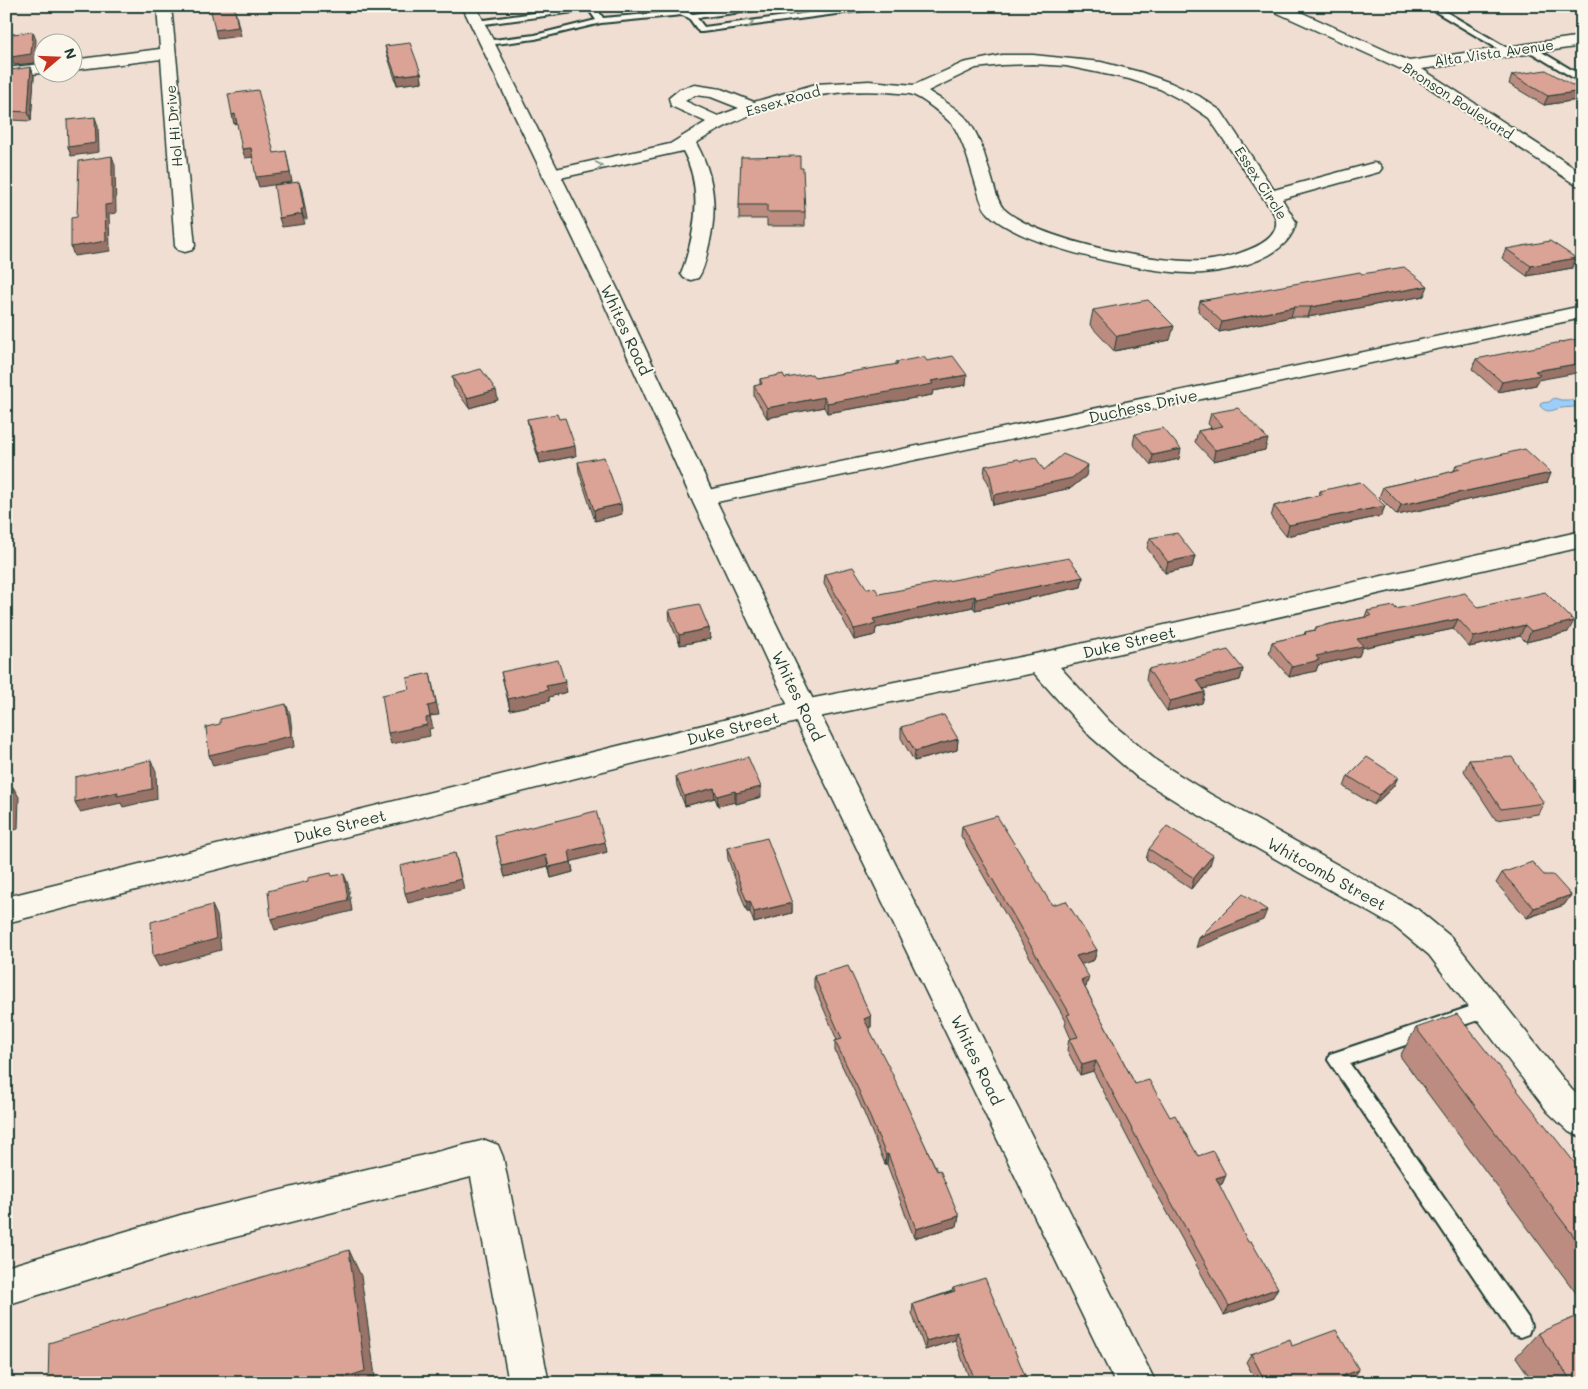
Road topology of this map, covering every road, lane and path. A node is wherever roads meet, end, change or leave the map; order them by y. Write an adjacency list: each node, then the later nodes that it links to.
1 (164, 6): 14 (street, Hol Hi Drive)
2 (772, 6): 7 (lane)
3 (881, 6): 7 (lane, one-way to 3)
4 (1274, 6): 19 (street, Bronson Boulevard)
5 (1430, 6): 13 (lane)
6 (473, 14): 8 (lane); 10 (street, Whites Road)
7 (692, 16): 8 (lane)
8 (600, 21): 10 (lane)
9 (1582, 40): 12 (street, Alta Vista Avenue)
10 (487, 43): 27 (street, Whites Road)
11 (988, 47): 16 (street)
12 (1530, 48): 13 (street, Alta Vista Avenue); 22 (lane)
13 (1508, 51): 19 (street, Alta Vista Avenue)
14 (168, 53): 17 (street); 31 (street, Hol Hi Drive)
15 (961, 53): 18 (street)
16 (1021, 59): 18 (street, Essex Circle); 30 (street, Essex Circle)
17 (82, 64)
18 (974, 64): 23 (street, Essex Circle)
19 (1406, 66): 29 (street, Bronson Boulevard)
20 (32, 70): 21 (street)
21 (6, 73)
22 (1582, 80)
23 (916, 90): 24 (street, Essex Road); 30 (street, Essex Circle)
24 (753, 108): 25 (street, Essex Road); 25 (street)
25 (718, 122): 26 (street, Essex Road)
26 (687, 142): 27 (street, Essex Road); 32 (street)
27 (547, 167): 34 (street, Whites Road)
28 (1373, 168): 30 (street)
29 (1582, 182)
30 (1270, 197)
31 (186, 246)
32 (691, 274)
33 (1582, 312): 34 (street, Duchess Drive)
34 (703, 498): 37 (street, Whites Road)
35 (1579, 543): 36 (street, Duke Street)
36 (1040, 662): 37 (street, Duke Street); 39 (street, Whitcomb Street)
37 (804, 710): 38 (street, Duke Street); 44 (street, Whites Road)
38 (6, 910)
39 (1490, 1008): 40 (street, Whitcomb Street); 42 (lane)
40 (1582, 1121)
41 (6, 1286): 43 (street)
42 (1520, 1326)
43 (530, 1383)
44 (1136, 1383)

